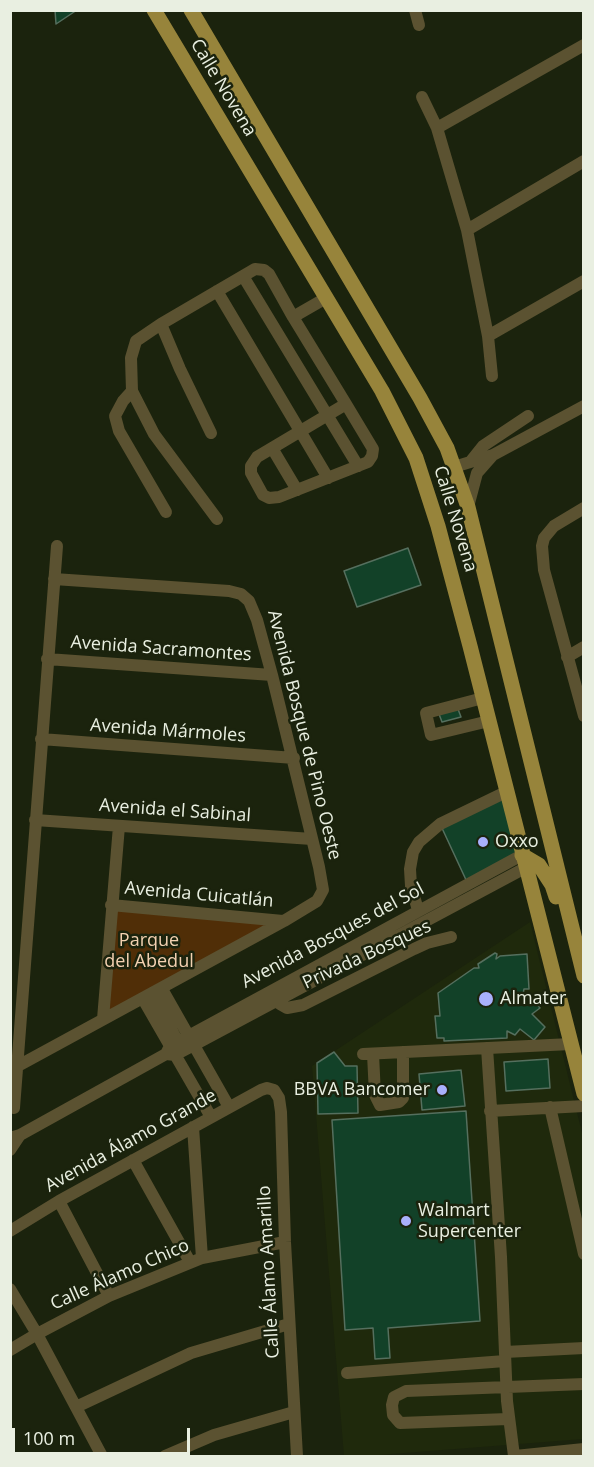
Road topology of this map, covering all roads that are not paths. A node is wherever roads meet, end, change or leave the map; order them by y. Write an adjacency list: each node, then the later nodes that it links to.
1 (154, 10): 13 (main road, Calle Novena)
2 (191, 10): 29 (main road, Calle Novena)
3 (415, 10): 4 (street)
4 (419, 25)
5 (584, 45): 7 (street)
6 (422, 97): 7 (street)
7 (436, 128): 9 (street)
8 (584, 161): 9 (street)
9 (467, 230): 16 (street)
10 (243, 276): 12 (street); 14 (street); 21 (street)
11 (584, 281): 16 (street)
12 (217, 291): 15 (street); 23 (street)
13 (326, 298): 14 (street); 42 (main road, Calle Novena)
14 (293, 317): 19 (street)
15 (161, 324): 18 (street); 24 (street)
16 (488, 336): 17 (street)
17 (492, 376)
18 (132, 392): 34 (street); 35 (street)
19 (346, 404): 21 (street); 28 (street)
20 (584, 406): 26 (street)
21 (327, 416): 23 (street); 28 (street)
22 (528, 416): 27 (street)
23 (300, 432): 25 (street); 30 (street)
24 (211, 433)
25 (272, 448): 31 (street); 31 (street)
26 (493, 455): 27 (street); 32 (street)
27 (471, 461): 29 (street)
28 (358, 466): 30 (street)
29 (453, 466): 32 (main road, Calle Novena)
30 (328, 478): 31 (street)
31 (297, 490)
32 (468, 507): 58 (main road, Calle Novena)
33 (584, 508): 39 (street)
34 (166, 512)
35 (218, 519)
36 (57, 546): 37 (street)
37 (54, 579): 40 (street); 41 (street, Avenida Bosque de Pino Oeste)
38 (584, 647): 39 (street)
39 (567, 657): 44 (street)
40 (47, 659): 41 (street, Avenida Sacramontes); 47 (street)
41 (272, 675): 48 (street, Avenida Bosque de Pino Oeste)
42 (483, 698): 43 (street); 45 (main road, Calle Novena)
43 (463, 703): 46 (street); 46 (street)
44 (584, 716)
45 (489, 721): 46 (street); 49 (main road, Calle Novena)
46 (468, 726)
47 (41, 739): 48 (street, Avenida Mármoles); 50 (street)
48 (294, 758): 52 (street, Avenida Bosque de Pino Oeste)
49 (507, 792): 53 (main road, Calle Novena); 55 (street)
50 (35, 820): 51 (street, Avenida el Sabinal); 67 (street)
51 (119, 826): 52 (street, Avenida el Sabinal); 54 (street)
52 (312, 839): 56 (street, Avenida Bosque de Pino Oeste)
53 (523, 861): 55 (street, Avenida Bosques del Sol); 58 (main road); 61 (street, Avenida Bosques del Sol); 63 (main road, Calle Novena)
54 (111, 905): 56 (street, Avenida Cuicatlán); 62 (street)
55 (418, 910): 61 (street, Avenida Bosques del Sol)
56 (284, 921): 60 (street)
57 (451, 937): 61 (street, Privada Bosques)
58 (577, 952): 59 (main road, Calle Novena)
59 (584, 976)
60 (152, 994): 62 (street); 64 (street); 64 (street)
61 (274, 995): 64 (street, Avenida Bosques del Sol)
62 (103, 1019): 67 (street)
63 (571, 1044): 65 (street); 69 (main road, Calle Novena)
64 (179, 1046): 71 (street); 75 (street); 77 (street, Avenida Bosques del Sol)
65 (487, 1048): 66 (street); 74 (street)
66 (404, 1052): 66 (street)
67 (16, 1066): 73 (street)
68 (271, 1088): 71 (street, Avenida Álamo Grande); 82 (street, Calle Álamo Amarillo)
69 (584, 1094)
70 (584, 1106): 72 (street)
71 (229, 1107): 75 (street, Avenida Álamo Grande)
72 (550, 1107): 74 (street); 83 (street)
73 (14, 1108)
74 (490, 1111): 91 (street)
75 (211, 1117): 76 (street, Avenida Álamo Grande)
76 (193, 1127): 79 (street, Avenida Álamo Grande); 84 (street)
77 (15, 1136): 78 (street, Avenida Bosques del Sol)
78 (10, 1150)
79 (133, 1160): 80 (street, Avenida Álamo Grande); 84 (street)
80 (59, 1201): 81 (street, Avenida Álamo Grande); 86 (street)
81 (10, 1231)
82 (285, 1242): 84 (street, Calle Álamo Chico); 87 (street, Calle Álamo Amarillo)
83 (583, 1253)
84 (196, 1260): 86 (street, Calle Álamo Chico)
85 (10, 1289): 88 (street)
86 (109, 1296): 88 (street, Calle Álamo Chico)
87 (289, 1324): 95 (street); 96 (street, Calle Álamo Amarillo)
88 (37, 1334): 90 (street, Calle Álamo Chico); 95 (street)
89 (584, 1348): 91 (street)
90 (10, 1350)
91 (505, 1357): 92 (street); 94 (street)
92 (347, 1373)
93 (584, 1384): 94 (street)
94 (506, 1388): 97 (street); 97 (street)
95 (76, 1407): 99 (street)
96 (294, 1412): 100 (street); 101 (street, Calle Álamo Amarillo)
97 (508, 1419): 102 (street)
98 (584, 1449): 102 (street)
99 (102, 1456)
100 (165, 1456)
101 (297, 1456)
102 (514, 1456)

